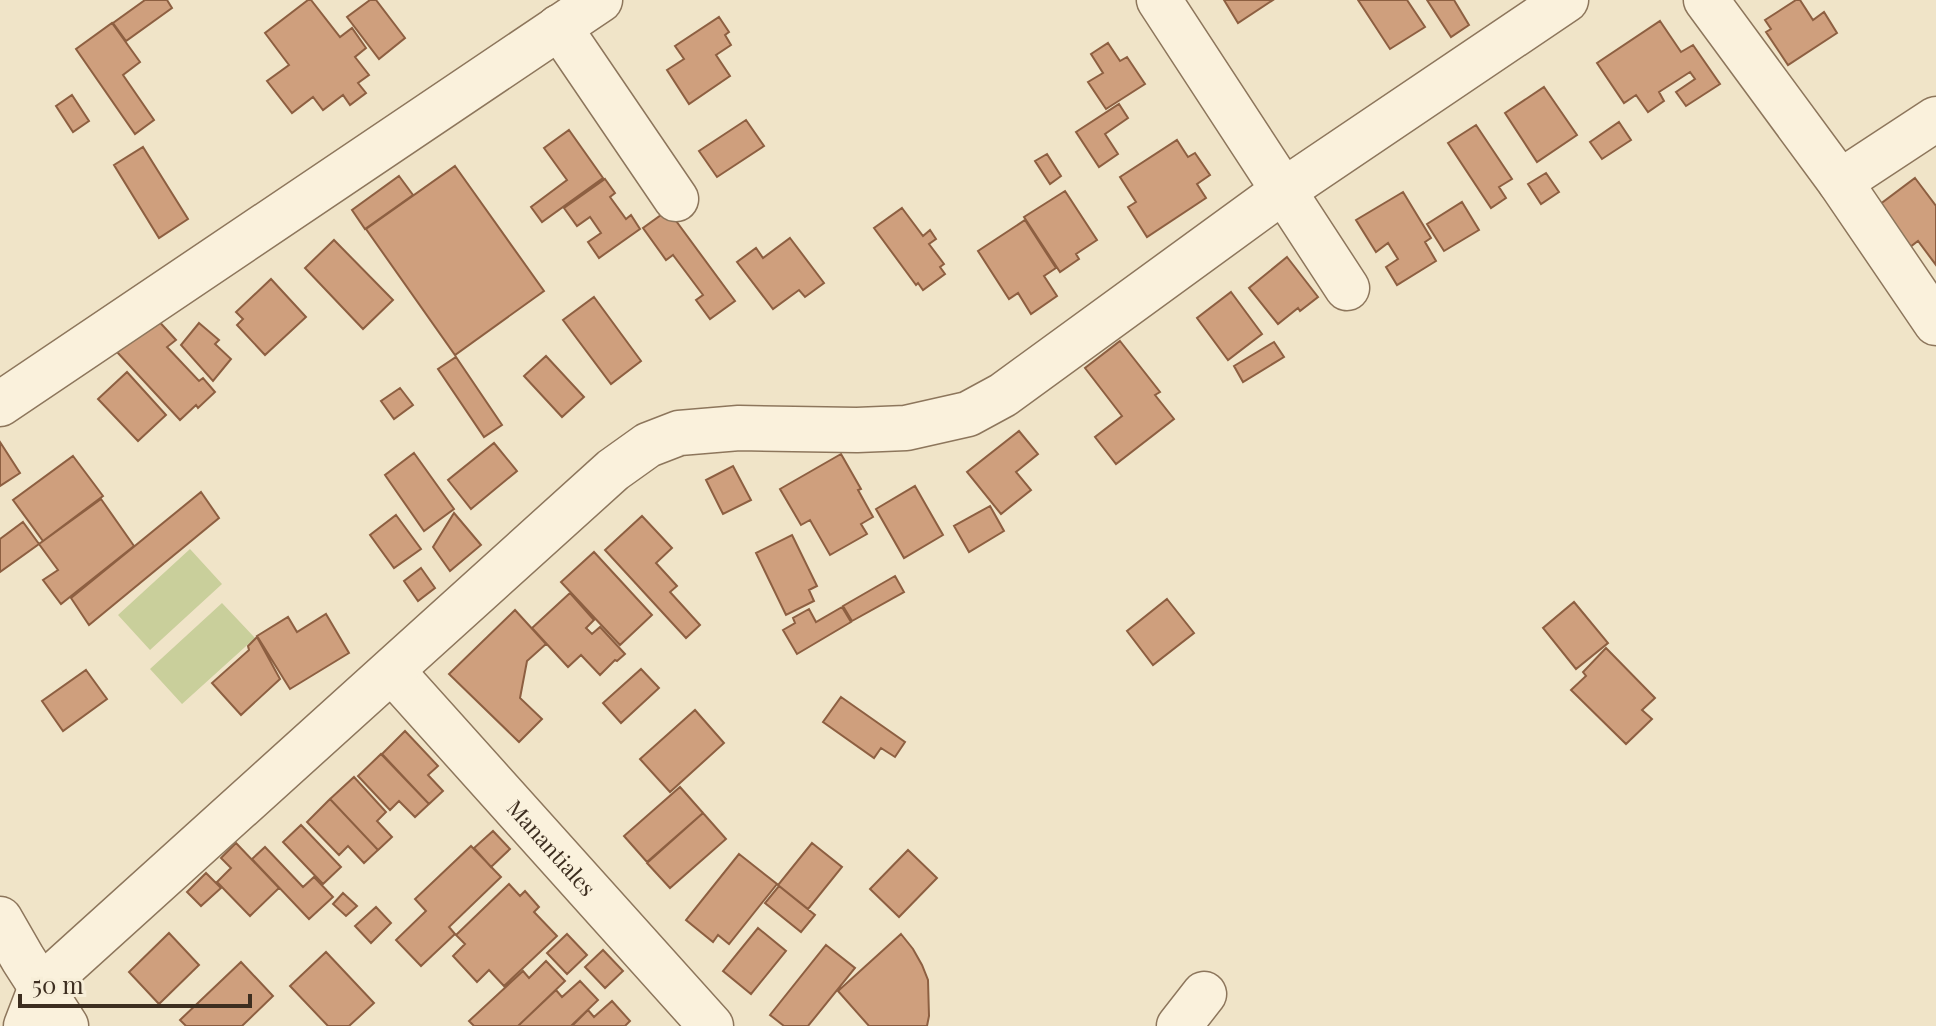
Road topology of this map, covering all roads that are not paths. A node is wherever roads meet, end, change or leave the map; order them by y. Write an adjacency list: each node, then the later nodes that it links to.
1 (600, 0): 5 (street)
2 (1159, 0): 8 (street)
3 (1566, 0): 8 (street)
4 (1706, 0): 7 (street)
5 (559, 27): 9 (street); 12 (street)
6 (1936, 119): 7 (street)
7 (1840, 182): 11 (street)
8 (1283, 191): 10 (street); 13 (street)
9 (676, 199)
10 (1347, 288)
11 (1936, 323)
12 (0, 404)
13 (392, 671): 15 (street); 17 (street, Manantiales)
14 (0, 919): 15 (street)
15 (23, 981): 16 (street)
16 (66, 1026)
17 (711, 1026)

